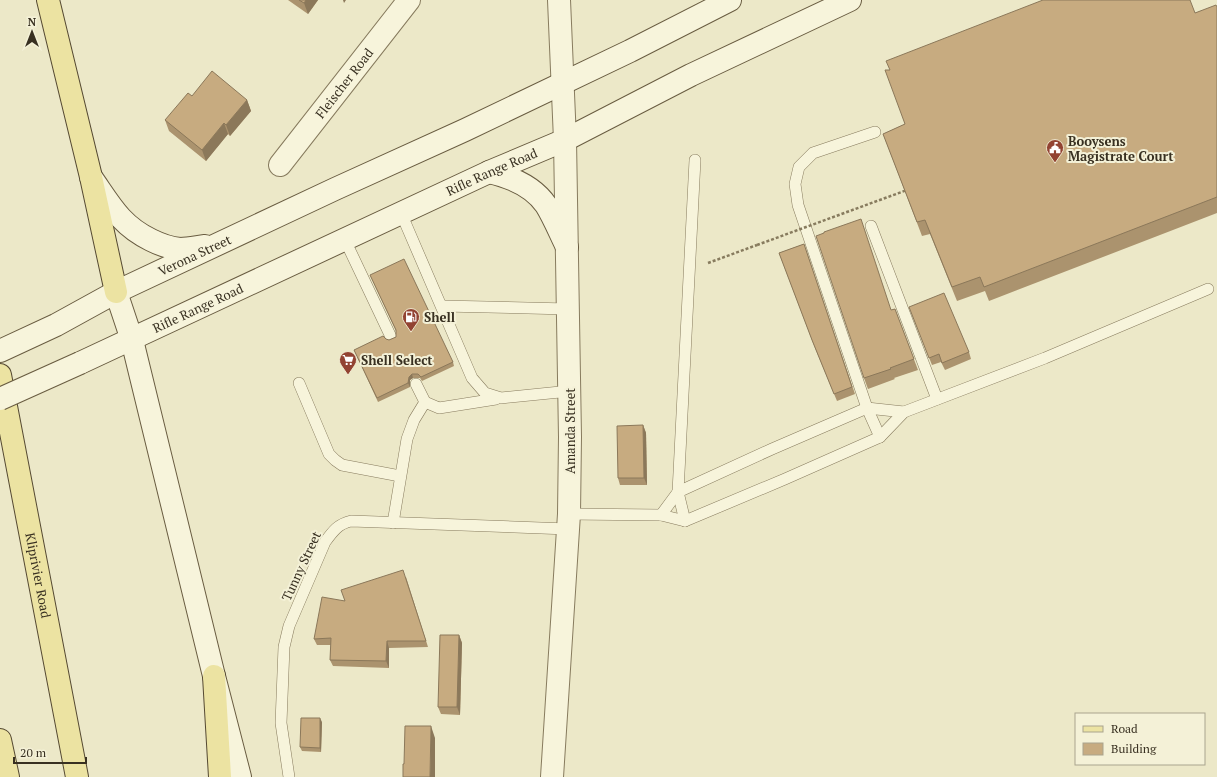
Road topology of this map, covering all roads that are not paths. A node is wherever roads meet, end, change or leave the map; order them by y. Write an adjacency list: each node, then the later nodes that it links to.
1 (48, 0): 12 (main road)
2 (408, 0): 10 (main road, Fleischer Road)
3 (559, 0): 6 (main road, Amanda Street)
4 (730, 0): 6 (main road)
5 (850, 0): 8 (main road, Rifle Range Road)
6 (561, 84): 8 (main road, Amanda Street); 16 (main road, Verona Street)
7 (875, 132): 33 (lane)
8 (565, 140): 11 (main road, Rifle Range Road); 17 (main road, Amanda Street)
9 (695, 160): 37 (lane)
10 (280, 165)
11 (489, 172): 13 (main road, Rifle Range Road); 17 (main road)
12 (91, 177): 16 (main road); 19 (main road)
13 (401, 213): 15 (main road, Rifle Range Road); 20 (lane)
14 (871, 226): 31 (lane)
15 (345, 240): 22 (lane); 23 (main road, Rifle Range Road)
16 (222, 243): 19 (main road, Verona Street)
17 (567, 247): 21 (main road, Amanda Street)
18 (1208, 289): 31 (lane)
19 (116, 292): 23 (main road); 24 (main road, Verona Street)
20 (442, 306): 21 (lane); 29 (lane)
21 (568, 309): 28 (main road, Amanda Street)
22 (391, 337)
23 (132, 340): 30 (main road, bridge); 42 (main road)
24 (0, 351)
25 (0, 375): 45 (main road, Kliprivier Road)
26 (299, 384): 36 (lane)
27 (416, 384): 32 (lane)
28 (570, 391): 29 (lane); 41 (main road, Amanda Street)
29 (501, 398): 32 (lane)
30 (0, 399)
31 (937, 399): 34 (lane)
32 (426, 402): 36 (lane)
33 (867, 408): 34 (lane); 35 (lane); 37 (lane)
34 (904, 412): 35 (lane)
35 (880, 437): 39 (lane)
36 (400, 476): 40 (lane)
37 (678, 492): 38 (lane); 39 (lane)
38 (661, 515): 39 (lane, Tunny Street); 41 (lane, Tunny Street)
39 (685, 520)
40 (393, 522): 41 (lane, Tunny Street); 48 (lane, Tunny Street)
41 (569, 522): 49 (main road, Amanda Street)
42 (214, 676): 46 (main road); 47 (main road)
43 (0, 740): 44 (main road)
44 (8, 777)
45 (77, 777)
46 (220, 777)
47 (240, 777)
48 (289, 777)
49 (552, 777)

